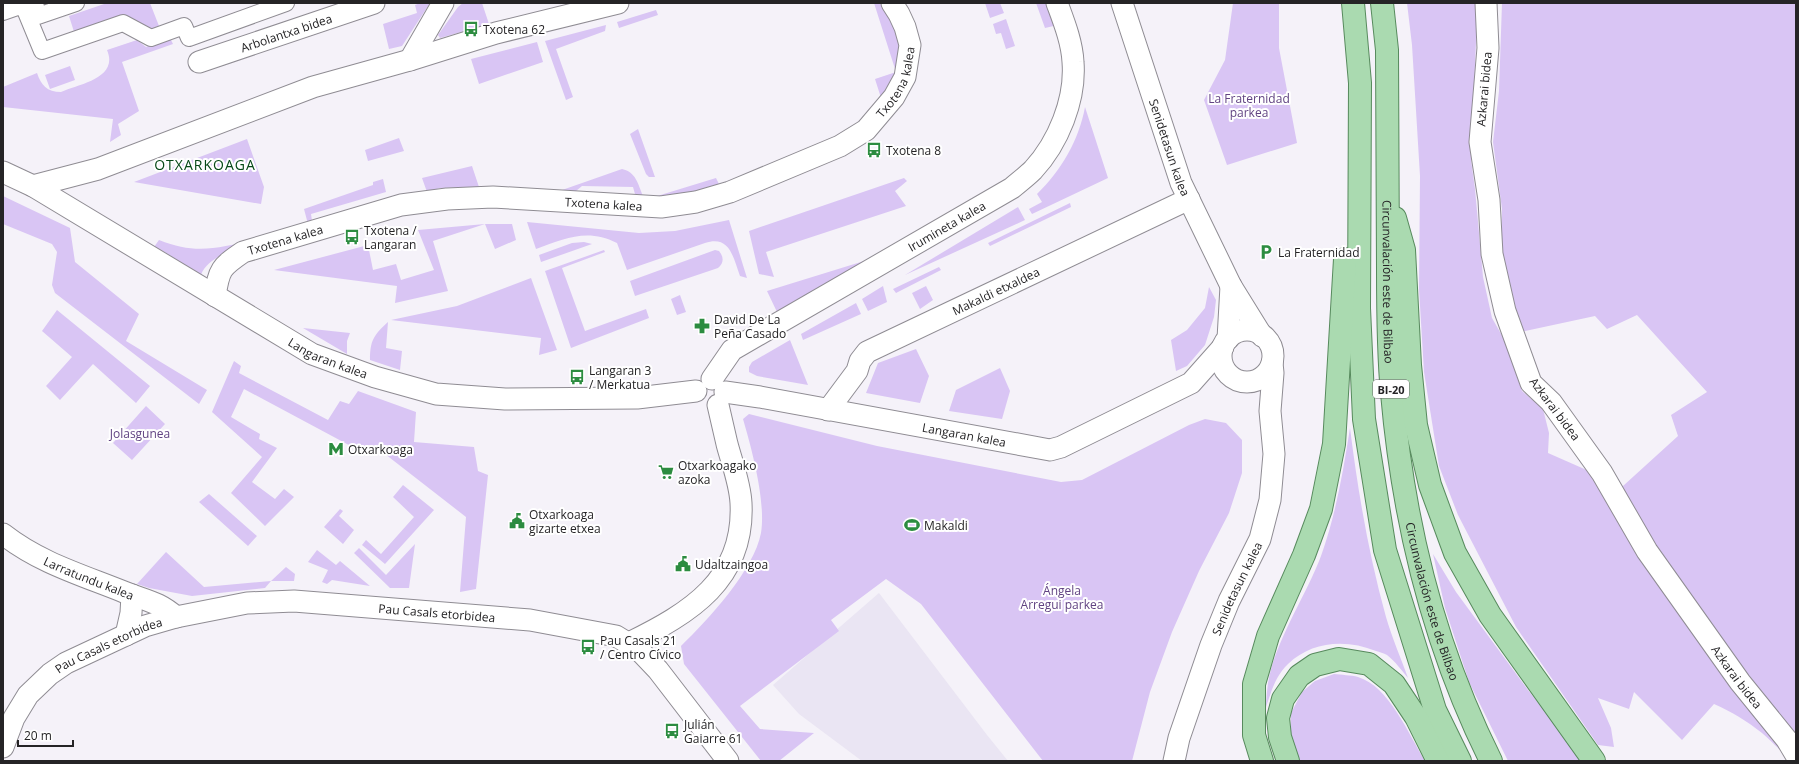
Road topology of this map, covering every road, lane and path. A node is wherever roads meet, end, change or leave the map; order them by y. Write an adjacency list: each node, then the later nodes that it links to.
1 (35, 3): 2 (street)
2 (76, 3)
3 (286, 3): 13 (street)
4 (374, 3): 16 (street, Arbolantxa bidea)
5 (443, 3): 15 (street)
6 (618, 3): 15 (street)
7 (892, 3): 22 (street, Txotena kalea)
8 (1057, 3): 28 (street, Irumineta kalea)
9 (1122, 3): 20 (street, Senidetasun kalea)
10 (1353, 3): 14 (main road, BI-20)
11 (1382, 3): 19 (main road, Circunvalación este de Bilbao / BI-20)
12 (1486, 3): 37 (street, Azkarai bidea)
13 (3, 12)
14 (1355, 30): 40 (main road); 43 (main road, BI-20)
15 (410, 60): 18 (street)
16 (199, 62)
17 (3, 172): 18 (street, Langaran kalea)
18 (33, 186): 22 (street, Langaran kalea)
19 (1387, 193): 44 (main road, Circunvalación este de Bilbao / BI-20); 45 (main road)
20 (1189, 199): 21 (street, Senidetasun kalea); 29 (street, Makaldi etxaldea)
21 (1231, 286): 23 (street, Senidetasun kalea); 24 (street, Senidetasun kalea)
22 (215, 296): 28 (street, Langaran kalea)
23 (1262, 336): 24 (street); 25 (street)
24 (1225, 343): 26 (street); 27 (street, Langaran kalea)
25 (1272, 363): 26 (street); 30 (street, Senidetasun kalea)
26 (1239, 380): 27 (street, Langaran kalea); 30 (street)
27 (1191, 383): 29 (street, Langaran kalea)
28 (713, 392): 29 (street, Langaran kalea); 35 (street)
29 (828, 410)
30 (1270, 411): 39 (street, Senidetasun kalea)
31 (3, 534): 32 (street, Larratundu kalea)
32 (132, 595): 33 (street, Larratundu kalea); 34 (street)
33 (176, 617): 34 (street, Pau Casals etorbidea); 35 (street, Pau Casals etorbidea)
34 (126, 635): 36 (street, Pau Casals etorbidea)
35 (629, 643): 38 (street, Pau Casals etorbidea)
36 (3, 747)
37 (1796, 755)
38 (728, 761)
39 (1174, 761)
40 (1262, 761)
41 (1288, 761): 42 (main road)
42 (1438, 761)
43 (1460, 761)
44 (1491, 761)
45 (1594, 761)

